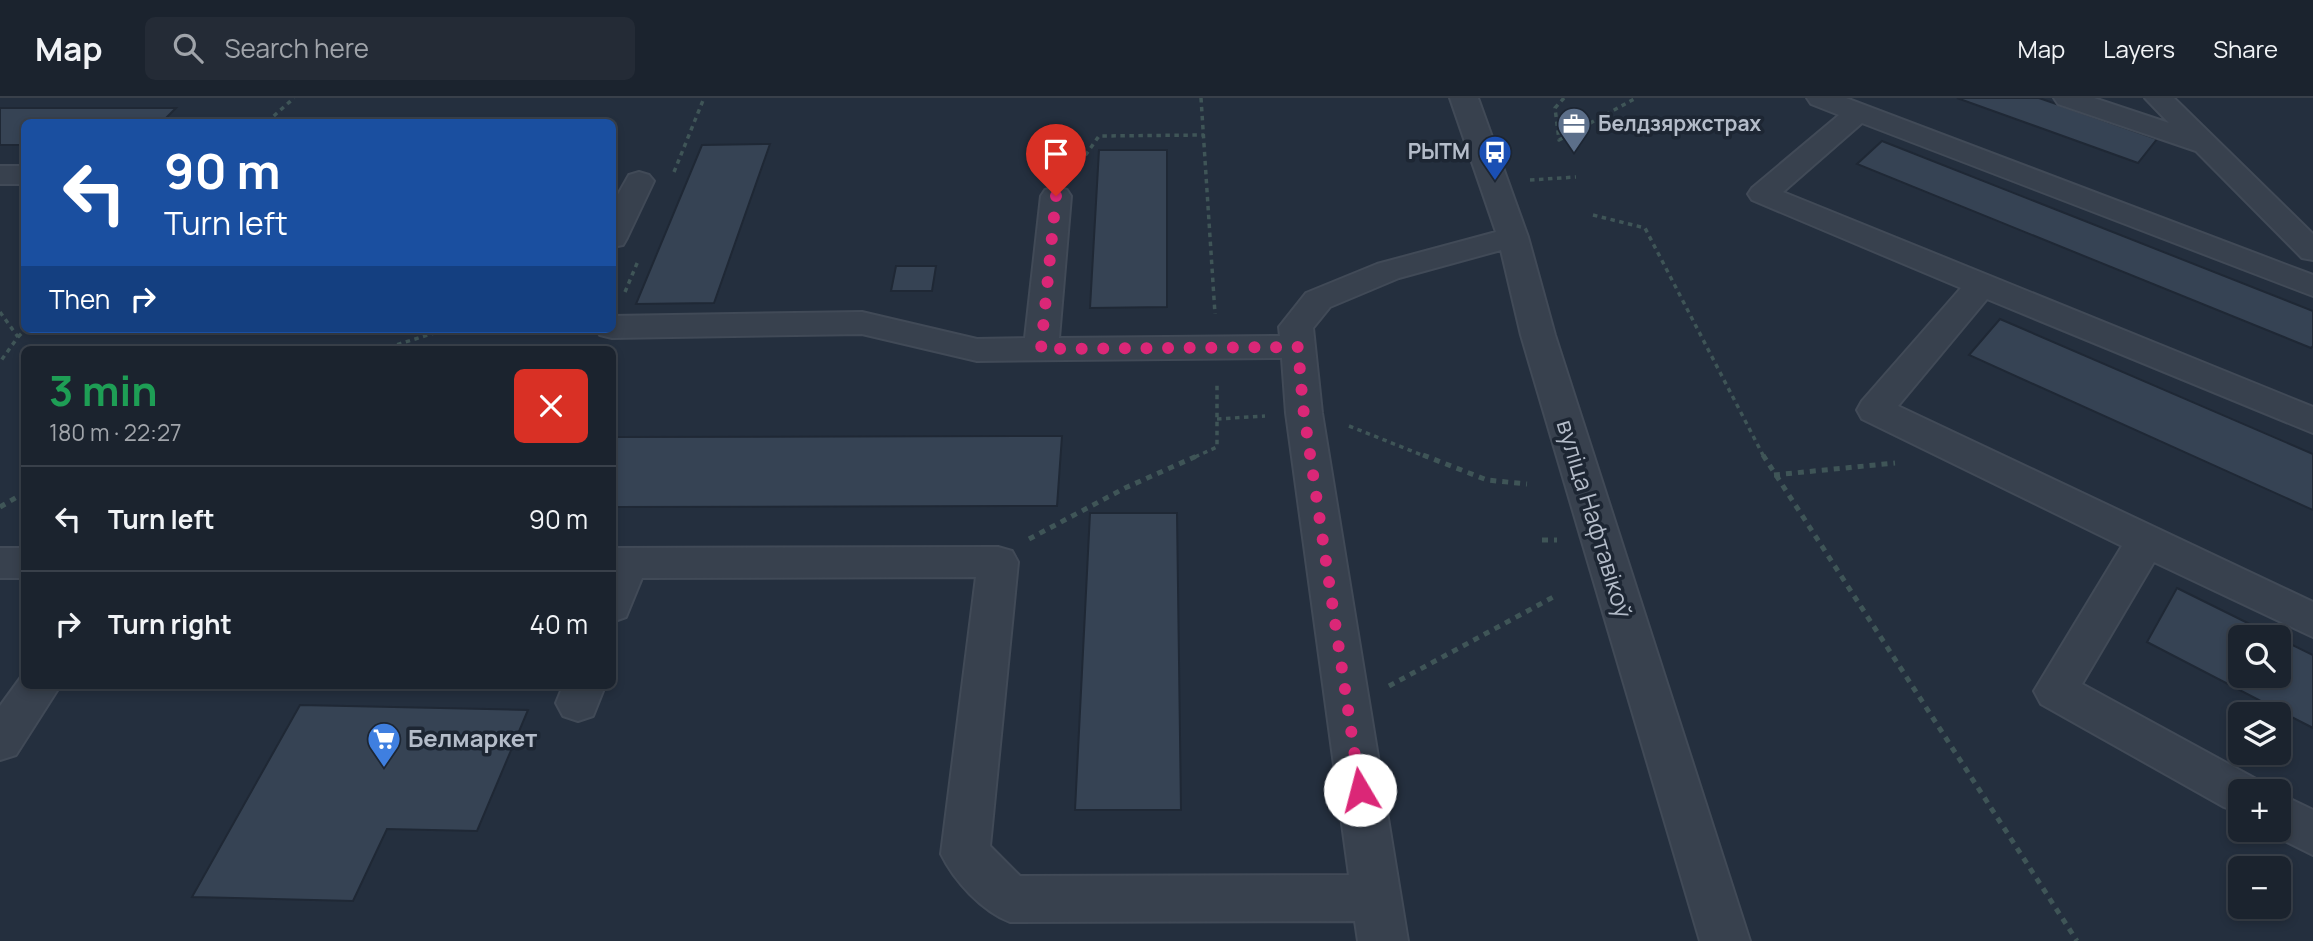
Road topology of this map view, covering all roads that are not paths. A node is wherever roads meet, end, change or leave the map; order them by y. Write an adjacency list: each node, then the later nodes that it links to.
1 (1465, 98): 12 (street, вуліца Нафтавікоў)
2 (1821, 98): 5 (street)
3 (2068, 98): 6 (street)
4 (2159, 98): 6 (street)
5 (1859, 113): 14 (street); 15 (street)
6 (2207, 146): 13 (street)
7 (0, 175): 8 (street)
8 (21, 175)
9 (639, 181): 11 (street)
10 (1056, 196): 18 (street)
11 (616, 230)
12 (1513, 237): 17 (street); 33 (street, вуліца Нафтавікоў)
13 (2313, 251)
14 (1982, 284): 19 (street); 20 (street)
15 (2313, 286)
16 (616, 327): 18 (street)
17 (1298, 347): 18 (street); 31 (street)
18 (1041, 349)
19 (2313, 421)
20 (2146, 541): 25 (street); 28 (street)
21 (0, 563): 22 (street)
22 (21, 563)
23 (620, 563): 24 (street); 31 (street)
24 (616, 584)
25 (2313, 621)
26 (37, 689): 27 (street)
27 (0, 741)
28 (2228, 786)
29 (2291, 821): 30 (street)
30 (2313, 834)
31 (1377, 898): 32 (street)
32 (1382, 941)
33 (1725, 941)

